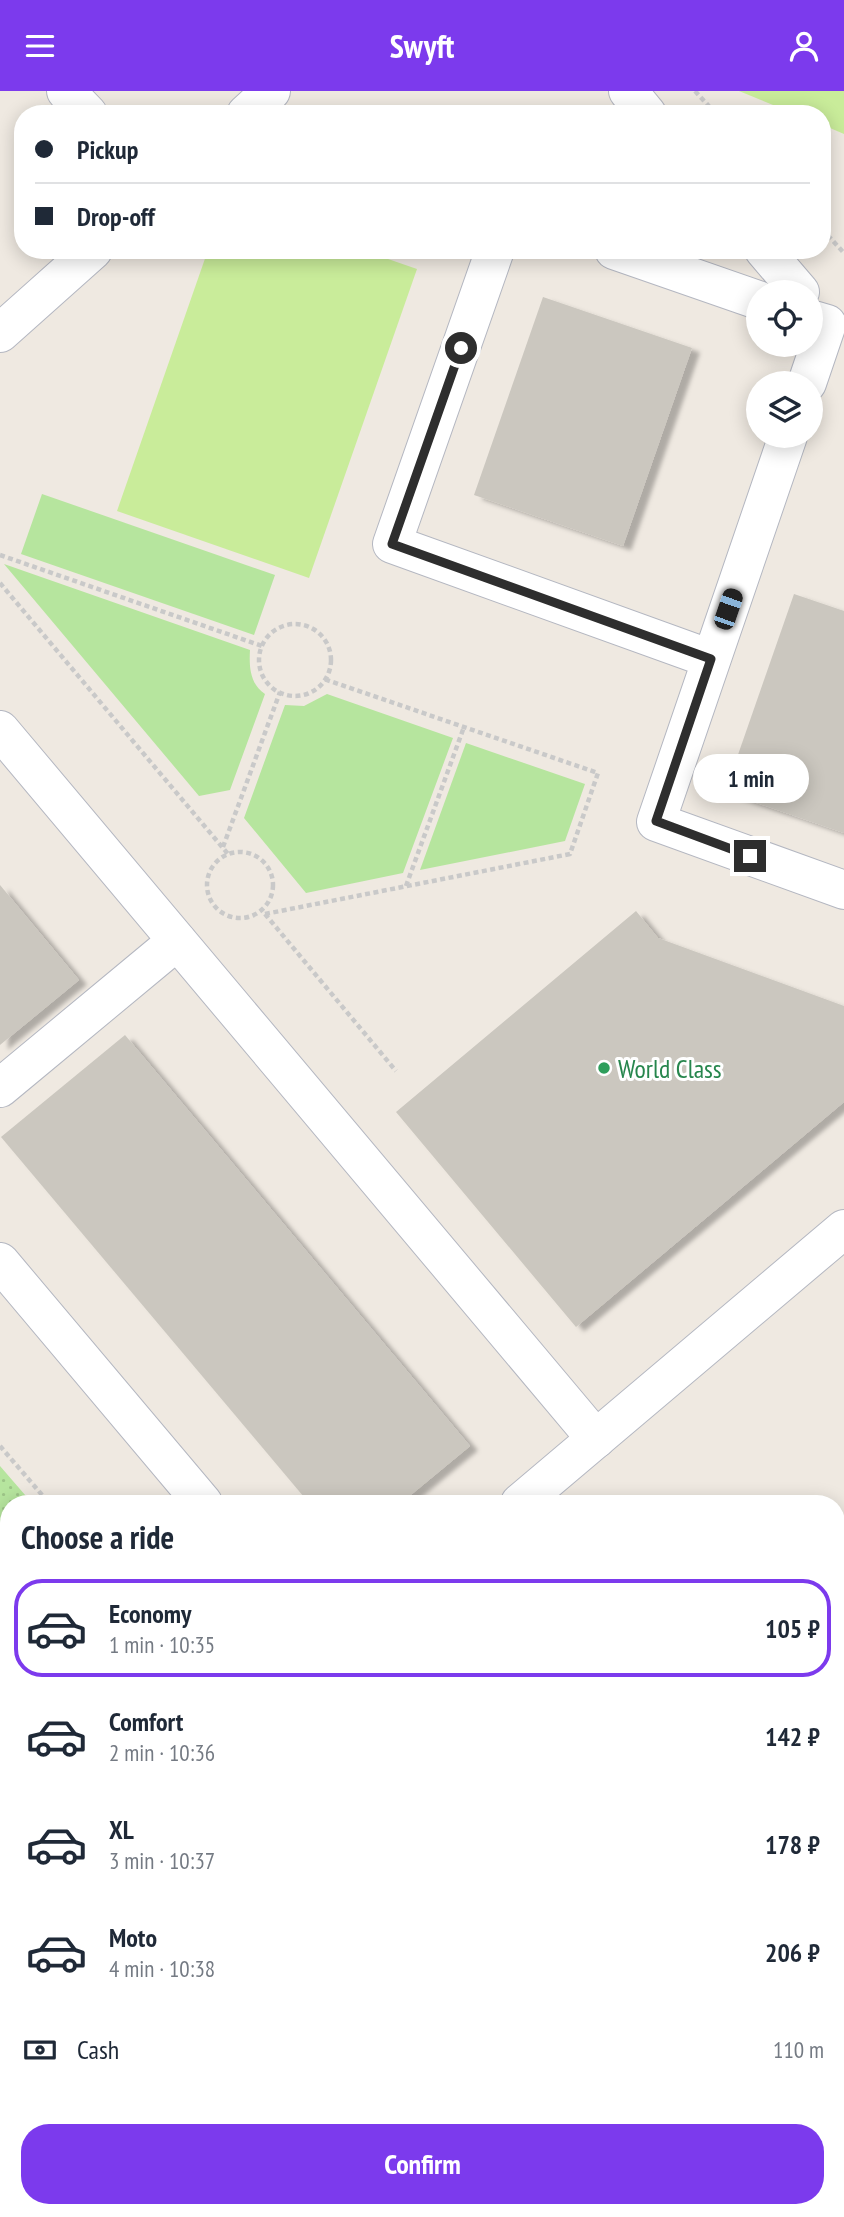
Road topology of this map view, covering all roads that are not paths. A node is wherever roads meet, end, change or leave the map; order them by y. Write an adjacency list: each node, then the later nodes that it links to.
1 (66, 91): 4 (street)
2 (271, 91): 5 (street)
3 (628, 91): 6 (street)
4 (79, 105)
5 (256, 105)
6 (640, 105)
7 (83, 259): 13 (street)
8 (492, 259): 15 (street)
9 (640, 259): 12 (street)
10 (772, 259): 11 (street)
11 (790, 280)
12 (746, 296)
13 (0, 333)
14 (784, 448): 15 (street)
15 (711, 659): 17 (street)
16 (0, 730): 18 (street)
17 (844, 890)
18 (177, 941): 19 (street); 22 (street)
19 (0, 1088)
20 (844, 1229): 22 (street)
21 (0, 1262): 23 (street)
22 (596, 1439): 24 (street)
23 (196, 1495)
24 (530, 1495)

